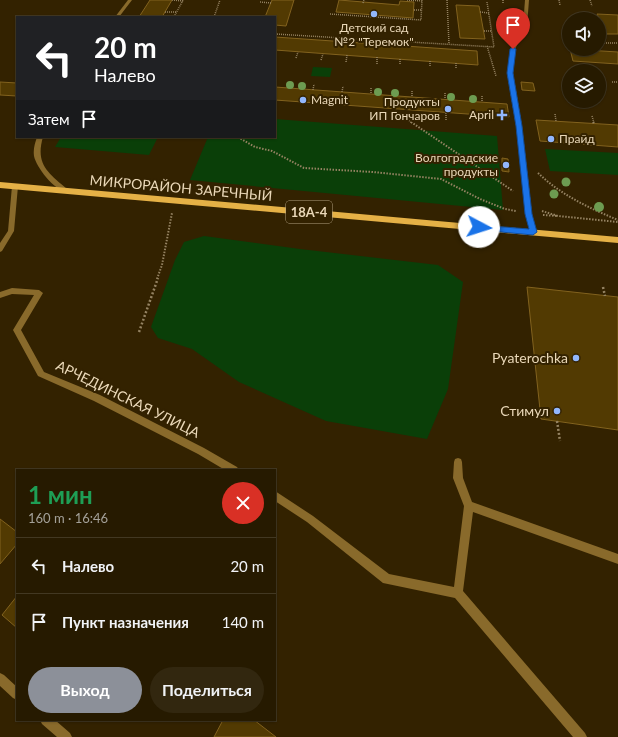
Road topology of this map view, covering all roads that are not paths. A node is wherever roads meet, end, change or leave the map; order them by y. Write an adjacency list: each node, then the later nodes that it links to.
1 (130, 0): 3 (street)
2 (527, 0): 8 (street)
3 (119, 16)
4 (40, 138): 7 (street)
5 (0, 184): 6 (main road, МИКРОРАЙОН ЗАРЕЧНЫЙ / 18А-4)
6 (15, 186): 7 (main road, МИКРОРАЙОН ЗАРЕЧНЫЙ / 18А-4); 10 (street)
7 (65, 190): 8 (main road, МИКРОРАЙОН ЗАРЕЧНЫЙ / 18А-4)
8 (533, 232): 9 (main road, МИКРОРАЙОН ЗАРЕЧНЫЙ / 18А-4)
9 (618, 240)
10 (0, 249)
11 (0, 295): 13 (street, АРЧЕДИНСКАЯ УЛИЦА)
12 (458, 462): 15 (street)
13 (232, 469)
14 (276, 497): 17 (street)
15 (469, 506): 16 (street); 17 (street)
16 (618, 559)
17 (458, 592): 22 (street)
18 (0, 680): 19 (street)
19 (16, 693)
20 (47, 721): 21 (street)
21 (66, 737)
22 (581, 737)

